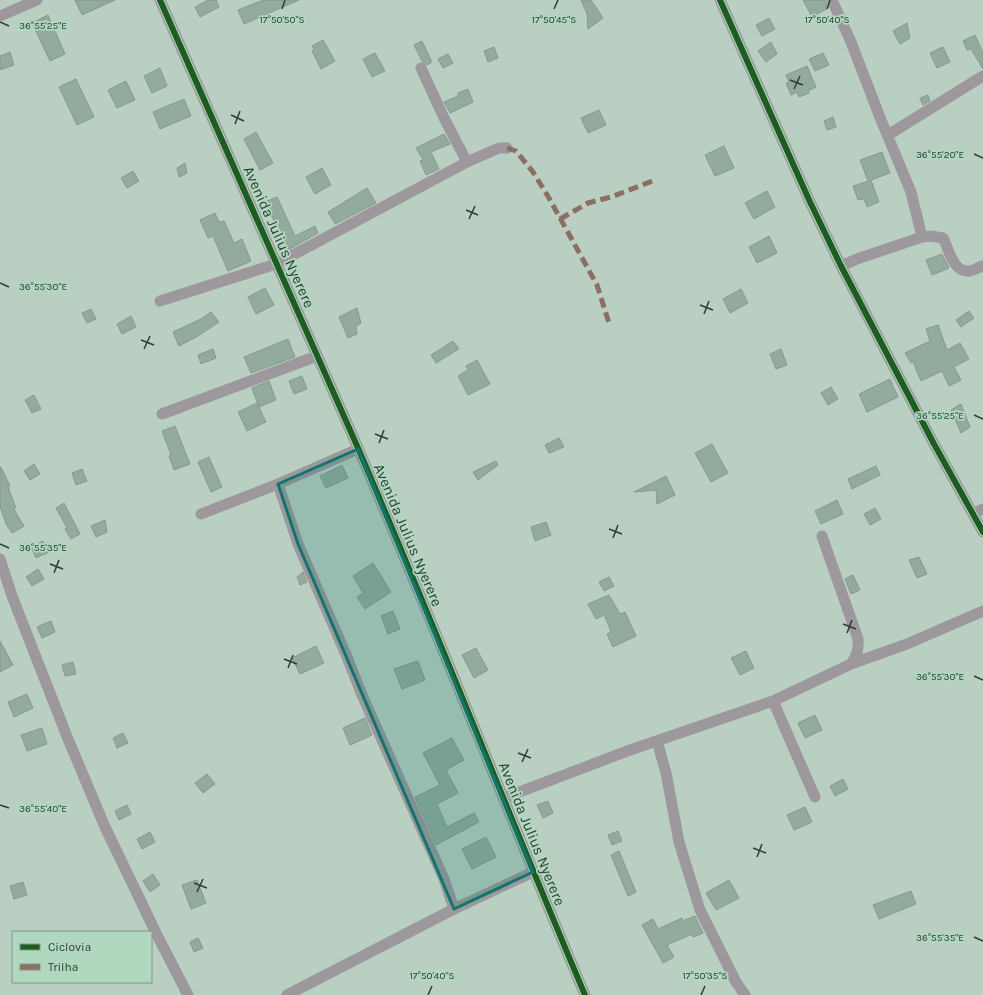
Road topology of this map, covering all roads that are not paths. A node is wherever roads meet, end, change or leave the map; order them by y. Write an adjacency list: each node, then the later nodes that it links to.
1 (37, 0): 5 (street)
2 (160, 0): 12 (street, Avenida Julius Nyerere)
3 (720, 0): 13 (street)
4 (832, 0): 8 (street)
5 (0, 16)
6 (421, 68): 10 (street)
7 (983, 76): 8 (street)
8 (888, 134): 11 (street)
9 (507, 148): 10 (street)
10 (467, 162): 12 (street)
11 (922, 237): 13 (street); 14 (street)
12 (276, 264): 15 (street); 16 (street, Avenida Julius Nyerere)
13 (841, 266): 20 (street)
14 (983, 266)
15 (160, 302)
16 (317, 356): 17 (street); 18 (street, Avenida Julius Nyerere)
17 (162, 414)
18 (358, 449): 19 (street); 30 (street, Avenida Julius Nyerere)
19 (278, 484): 21 (street); 32 (street)
20 (978, 511): 22 (street)
21 (201, 514)
22 (983, 532)
23 (822, 536): 26 (street)
24 (0, 559): 33 (street)
25 (983, 611): 26 (street)
26 (851, 664): 27 (street)
27 (773, 701): 28 (street); 29 (street)
28 (657, 741): 30 (street); 36 (street)
29 (815, 797)
30 (504, 798): 31 (street, Avenida Julius Nyerere)
31 (533, 872): 32 (street); 35 (street, Avenida Julius Nyerere)
32 (454, 909): 34 (street)
33 (188, 995)
34 (287, 995)
35 (585, 995)
36 (745, 995)

